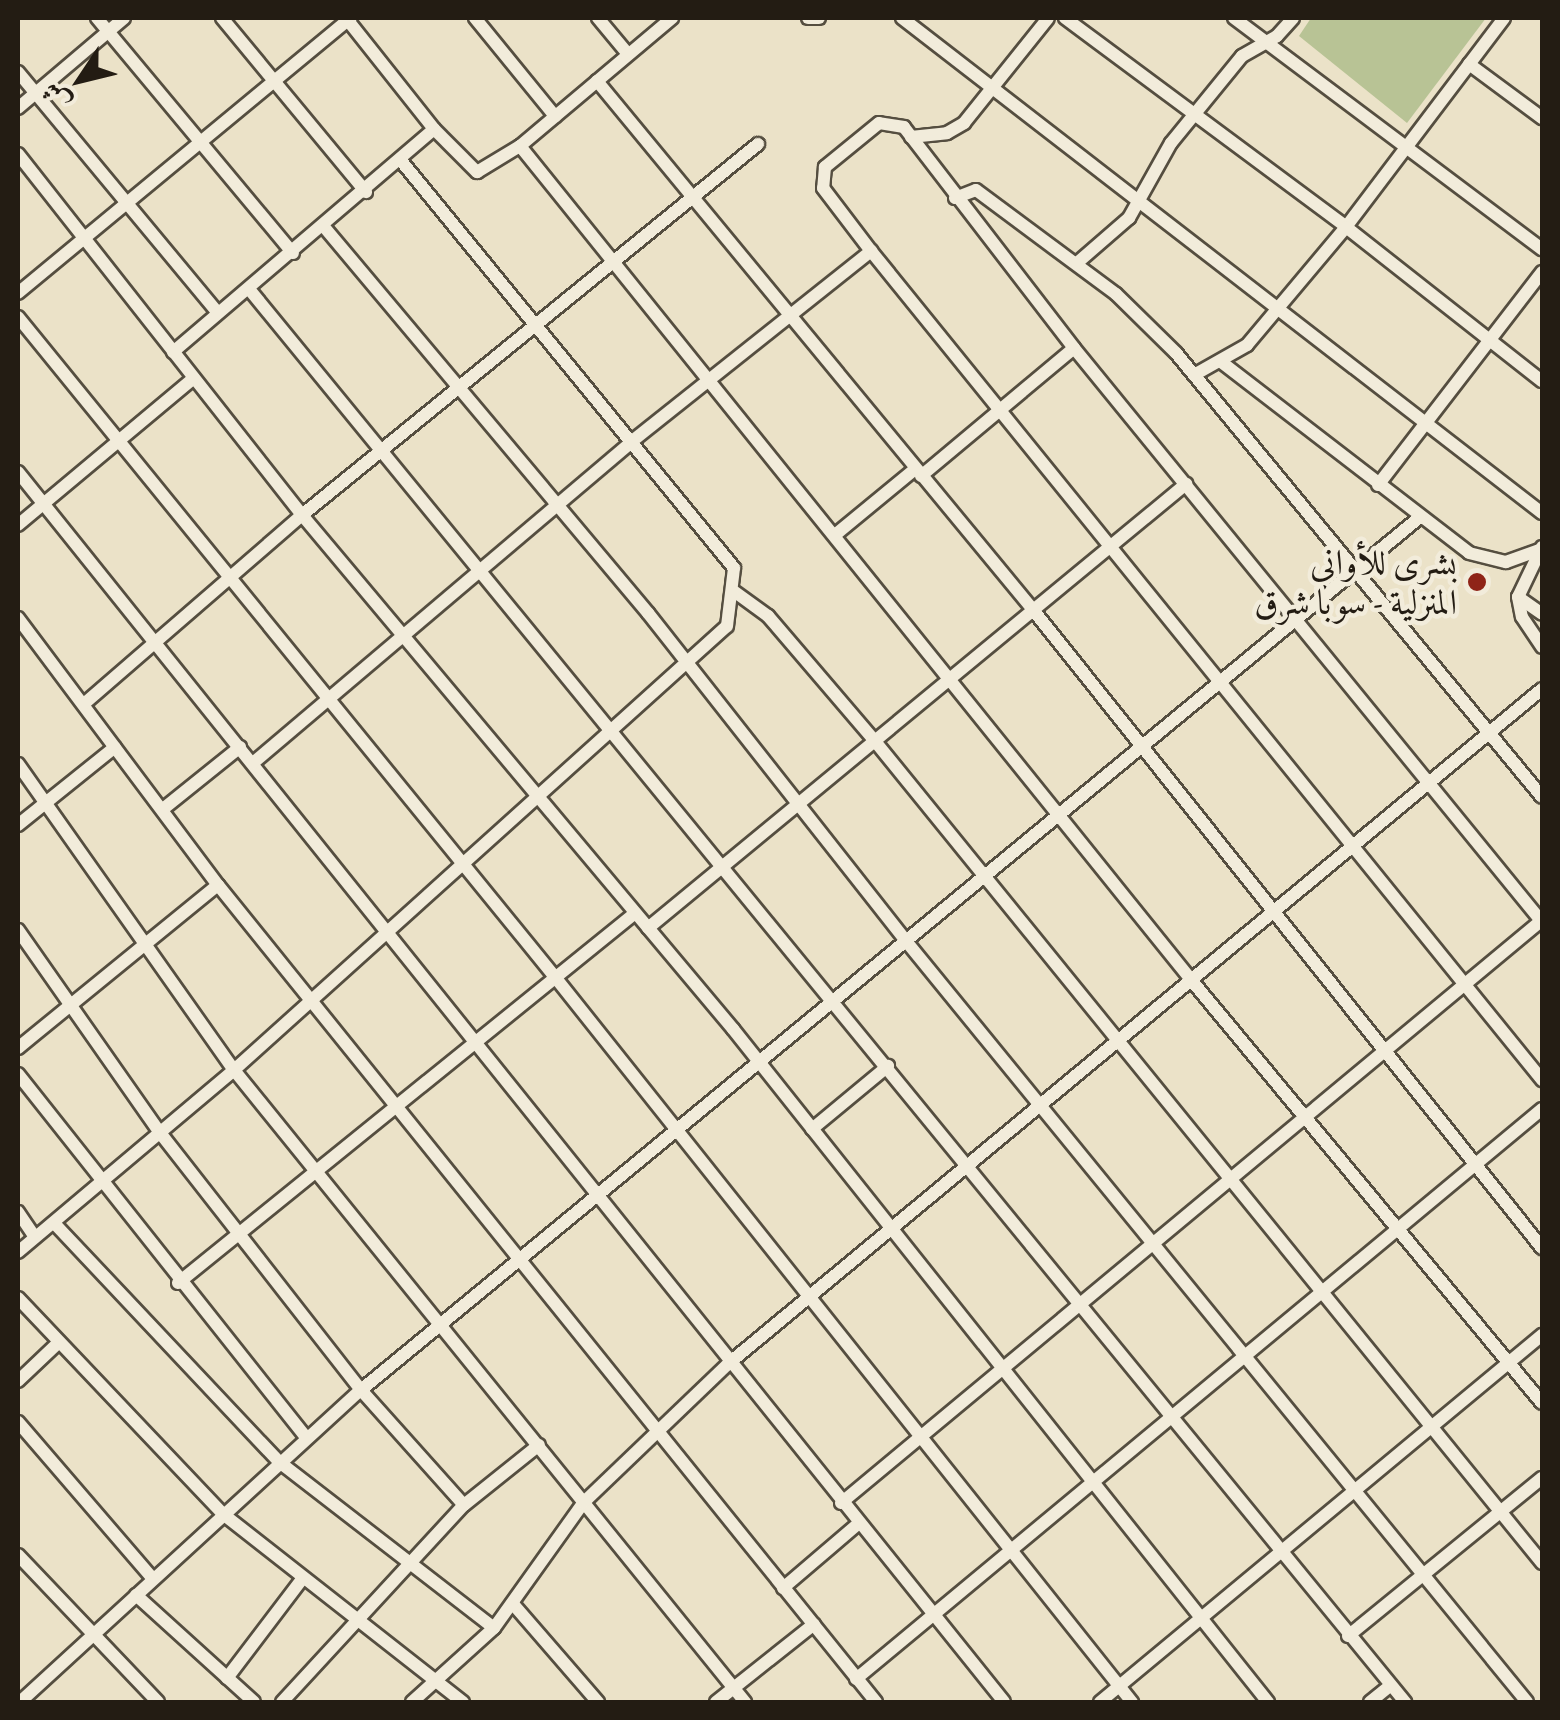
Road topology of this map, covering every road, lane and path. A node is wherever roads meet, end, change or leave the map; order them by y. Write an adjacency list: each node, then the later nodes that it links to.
1 (97, 18): 16 (street)
2 (124, 18): 16 (street)
3 (222, 18): 21 (street)
4 (348, 18): 21 (street); 29 (street)
5 (474, 18): 26 (street)
6 (598, 18): 18 (street)
7 (672, 18): 18 (street)
8 (808, 18): 9 (street)
9 (819, 18)
10 (902, 18): 23 (street)
11 (1048, 18): 23 (street)
12 (1065, 18): 27 (street)
13 (1234, 18): 17 (street)
14 (1293, 18): 17 (street)
15 (1504, 18): 19 (street)
16 (108, 30): 24 (street); 31 (street)
17 (1266, 43): 27 (street); 33 (street)
18 (628, 54): 22 (street)
19 (1469, 64): 28 (street); 33 (street)
20 (18, 72): 24 (street)
21 (275, 80): 31 (street); 37 (street)
22 (596, 81): 26 (street); 38 (street)
23 (994, 88): 30 (street); 40 (street)
24 (36, 92): 25 (street); 41 (street)
25 (18, 108)
26 (555, 116): 34 (street)
27 (1194, 116): 40 (street); 43 (street)
28 (1542, 118)
29 (434, 129): 34 (street); 36 (street)
30 (911, 138): 39 (street); 46 (street)
31 (199, 142): 41 (street); 47 (street)
32 (758, 144): 38 (street)
33 (1406, 145): 43 (street); 45 (street)
34 (520, 146): 49 (street)
35 (18, 154): 44 (street)
36 (402, 162): 37 (street); 57 (street)
37 (366, 192): 42 (street)
38 (695, 196): 49 (street); 55 (street)
39 (955, 198): 48 (street); 59 (street)
40 (1141, 200): 48 (street); 53 (street)
41 (127, 203): 44 (street); 54 (street)
42 (325, 228): 47 (street); 66 (street)
43 (1346, 228): 53 (street); 58 (street)
44 (84, 236): 52 (street); 60 (street)
45 (1542, 250)
46 (872, 251): 55 (street); 67 (street)
47 (292, 253): 51 (street)
48 (1077, 263): 62 (street)
49 (617, 264): 57 (street); 65 (street)
50 (1542, 272): 58 (street)
51 (249, 290): 54 (street); 71 (street)
52 (18, 293)
53 (1274, 310): 61 (street); 68 (street)
54 (218, 314): 60 (street)
55 (792, 314): 65 (street); 73 (street)
56 (18, 317): 69 (street)
57 (539, 328): 66 (street); 70 (street)
58 (1489, 340): 64 (street); 68 (street)
59 (1074, 348): 67 (street); 74 (street)
60 (173, 352): 63 (street)
61 (1220, 361): 62 (street); 75 (street)
62 (1194, 375): 86 (street)
63 (194, 378): 69 (street); 79 (street)
64 (1542, 381)
65 (707, 382): 70 (street); 82 (street)
66 (459, 391): 71 (street); 77 (street)
67 (1000, 410): 73 (street); 83 (street)
68 (1428, 419): 75 (street); 78 (street)
69 (117, 440): 76 (street); 87 (street)
70 (631, 442): 77 (street); 88 (street)
71 (383, 453): 79 (street); 85 (street)
72 (18, 472): 76 (street)
73 (918, 472): 82 (street); 90 (street)
74 (1186, 484): 83 (street); 93 (street)
75 (1378, 486): 80 (street)
76 (44, 504): 81 (street); 95 (street)
77 (558, 506): 85 (street); 97 (street)
78 (1542, 512)
79 (302, 516): 87 (street); 94 (street)
80 (1420, 516): 84 (street); 86 (street)
81 (18, 525)
82 (835, 535): 98 (street)
83 (1110, 545): 90 (street); 99 (street)
84 (1541, 548): 89 (street)
85 (479, 568): 94 (street); 103 (street)
86 (1356, 568): 93 (street); 104 (street)
87 (228, 577): 95 (street); 101 (street)
88 (735, 592): 97 (street); 105 (street)
89 (1518, 597): 91 (street); 96 (street)
90 (1034, 612): 98 (street); 108 (street)
91 (1542, 614)
92 (18, 618): 102 (street)
93 (1297, 620): 99 (street); 111 (street)
94 (402, 634): 101 (street); 112 (street)
95 (157, 640): 102 (street); 107 (street)
96 (1542, 647)
97 (688, 666): 103 (street); 115 (street)
98 (948, 678): 105 (street); 117 (street)
99 (1220, 680): 108 (street); 119 (street)
100 (1542, 689): 104 (street)
101 (328, 700): 109 (street); 121 (street)
102 (85, 703): 106 (street)
103 (613, 730): 112 (street); 120 (street)
104 (1491, 734): 111 (street); 113 (street)
105 (874, 740): 115 (street); 122 (street)
106 (115, 747): 114 (street); 116 (street)
107 (240, 748): 109 (street); 116 (street)
108 (1140, 748): 117 (street); 125 (street)
109 (253, 763): 129 (street)
110 (18, 764): 114 (street)
111 (1430, 784): 119 (street); 126 (street)
112 (540, 797): 121 (street); 124 (street)
113 (1542, 798)
114 (44, 802): 118 (street); 131 (street)
115 (799, 804): 120 (street); 130 (street)
116 (163, 809): 123 (street)
117 (1060, 816): 122 (street); 133 (street)
118 (18, 825)
119 (1354, 850): 125 (street); 134 (street)
120 (724, 866): 127 (street); 136 (street)
121 (462, 867): 129 (street); 132 (street)
122 (988, 878): 130 (street); 139 (street)
123 (218, 885): 131 (street); 135 (street)
124 (635, 913): 127 (street); 132 (street)
125 (1272, 914): 133 (street); 141 (street)
126 (1542, 921): 134 (street)
127 (648, 928): 142 (street)
128 (18, 930): 137 (street)
129 (386, 935): 135 (street); 138 (street)
130 (906, 941): 136 (street); 147 (street)
131 (144, 948): 137 (street); 144 (street)
132 (556, 977): 138 (street); 151 (street)
133 (1192, 981): 139 (street); 150 (street)
134 (1467, 985): 141 (street); 146 (street)
135 (310, 998): 144 (street); 148 (street)
136 (832, 999): 142 (street); 143 (street)
137 (70, 1007): 140 (street); 153 (street)
138 (477, 1040): 148 (street); 159 (street)
139 (1118, 1040): 147 (street); 157 (street)
140 (18, 1048)
141 (1384, 1050): 150 (street); 154 (street)
142 (758, 1062): 151 (street); 152 (street)
143 (888, 1066): 152 (street); 155 (street)
144 (234, 1070): 153 (street); 156 (street)
145 (18, 1074): 158 (street)
146 (1542, 1080)
147 (1042, 1104): 155 (street); 166 (street)
148 (395, 1108): 156 (street); 169 (street)
149 (1542, 1109): 154 (street)
150 (1308, 1114): 157 (street); 163 (street)
151 (676, 1128): 159 (street); 172 (street)
152 (812, 1129): 162 (street)
153 (160, 1134): 158 (street); 164 (street)
154 (1473, 1166): 163 (street); 167 (street)
155 (966, 1168): 162 (street); 174 (street)
156 (318, 1173): 164 (street); 175 (street)
157 (1230, 1177): 166 (street); 171 (street)
158 (99, 1183): 161 (street); 170 (street)
159 (599, 1192): 169 (street); 180 (street)
160 (18, 1212): 165 (street)
161 (54, 1223): 165 (street); 192 (street)
162 (891, 1229): 172 (street); 181 (street)
163 (1398, 1229): 171 (street); 179 (street)
164 (240, 1236): 170 (street); 183 (street)
165 (35, 1237): 168 (street)
166 (1153, 1238): 174 (street); 178 (street)
167 (1542, 1248)
168 (18, 1252)
169 (519, 1261): 175 (street); 188 (street)
170 (178, 1283): 190 (street)
171 (1324, 1292): 178 (street); 187 (street)
172 (811, 1296): 180 (street); 189 (street)
173 (18, 1298): 177 (street)
174 (1076, 1308): 181 (street); 185 (street)
175 (440, 1326): 183 (street); 191 (street)
176 (1542, 1335): 179 (street)
177 (58, 1343): 182 (street); 200 (street)
178 (1243, 1356): 185 (street); 195 (street)
179 (1510, 1360): 184 (street); 187 (street)
180 (728, 1364): 188 (street); 196 (street)
181 (1000, 1366): 189 (street); 194 (street)
182 (18, 1381)
183 (361, 1390): 190 (street); 198 (street)
184 (1542, 1402)
185 (1168, 1416): 194 (street); 204 (street)
186 (18, 1422): 209 (street)
187 (1430, 1426): 195 (street); 199 (street)
188 (656, 1434): 197 (street); 212 (street)
189 (918, 1435): 196 (street); 202 (street)
190 (306, 1437): 192 (street)
191 (538, 1445): 197 (street); 198 (street)
192 (278, 1461): 200 (street); 205 (street)
193 (1542, 1478): 199 (street)
194 (1091, 1480): 202 (street); 216 (street)
195 (1354, 1490): 204 (street); 208 (street)
196 (841, 1503): 201 (street)
197 (582, 1504): 214 (street); 227 (street)
198 (464, 1505): 205 (street)
199 (1502, 1512): 206 (street); 208 (street)
200 (222, 1514): 209 (street); 210 (street)
201 (858, 1523): 212 (street); 215 (street)
202 (1011, 1549): 215 (street); 225 (street)
203 (18, 1555): 207 (street)
204 (1279, 1555): 216 (street); 221 (street)
205 (414, 1562): 217 (street); 219 (street)
206 (1542, 1563)
207 (30, 1568): 211 (street); 220 (street)
208 (1424, 1575): 221 (street); 244 (street)
209 (153, 1578): 213 (street)
210 (303, 1578): 217 (street); 222 (street)
211 (18, 1579)
212 (783, 1588): 218 (street)
213 (136, 1595): 220 (street); 222 (street)
214 (513, 1604): 219 (street); 234 (street)
215 (933, 1613): 223 (street); 238 (street)
216 (1201, 1620): 225 (street); 241 (street)
217 (359, 1621): 224 (street); 231 (street)
218 (814, 1624): 223 (street); 227 (street)
219 (494, 1628): 224 (street)
220 (91, 1636): 228 (street); 229 (street)
221 (1348, 1636): 226 (street)
222 (227, 1678): 230 (street)
223 (856, 1679): 237 (street)
224 (441, 1682): 232 (street); 233 (street)
225 (1119, 1686): 239 (street); 240 (street)
226 (1390, 1686): 242 (street); 243 (street)
227 (732, 1688): 235 (street); 236 (street)
228 (20, 1702)
229 (158, 1702)
230 (254, 1702)
231 (282, 1702)
232 (412, 1702)
233 (463, 1702)
234 (598, 1702)
235 (716, 1702)
236 (745, 1702)
237 (876, 1702)
238 (1004, 1702)
239 (1100, 1702)
240 (1132, 1702)
241 (1268, 1702)
242 (1370, 1702)
243 (1405, 1702)
244 (1527, 1702)

